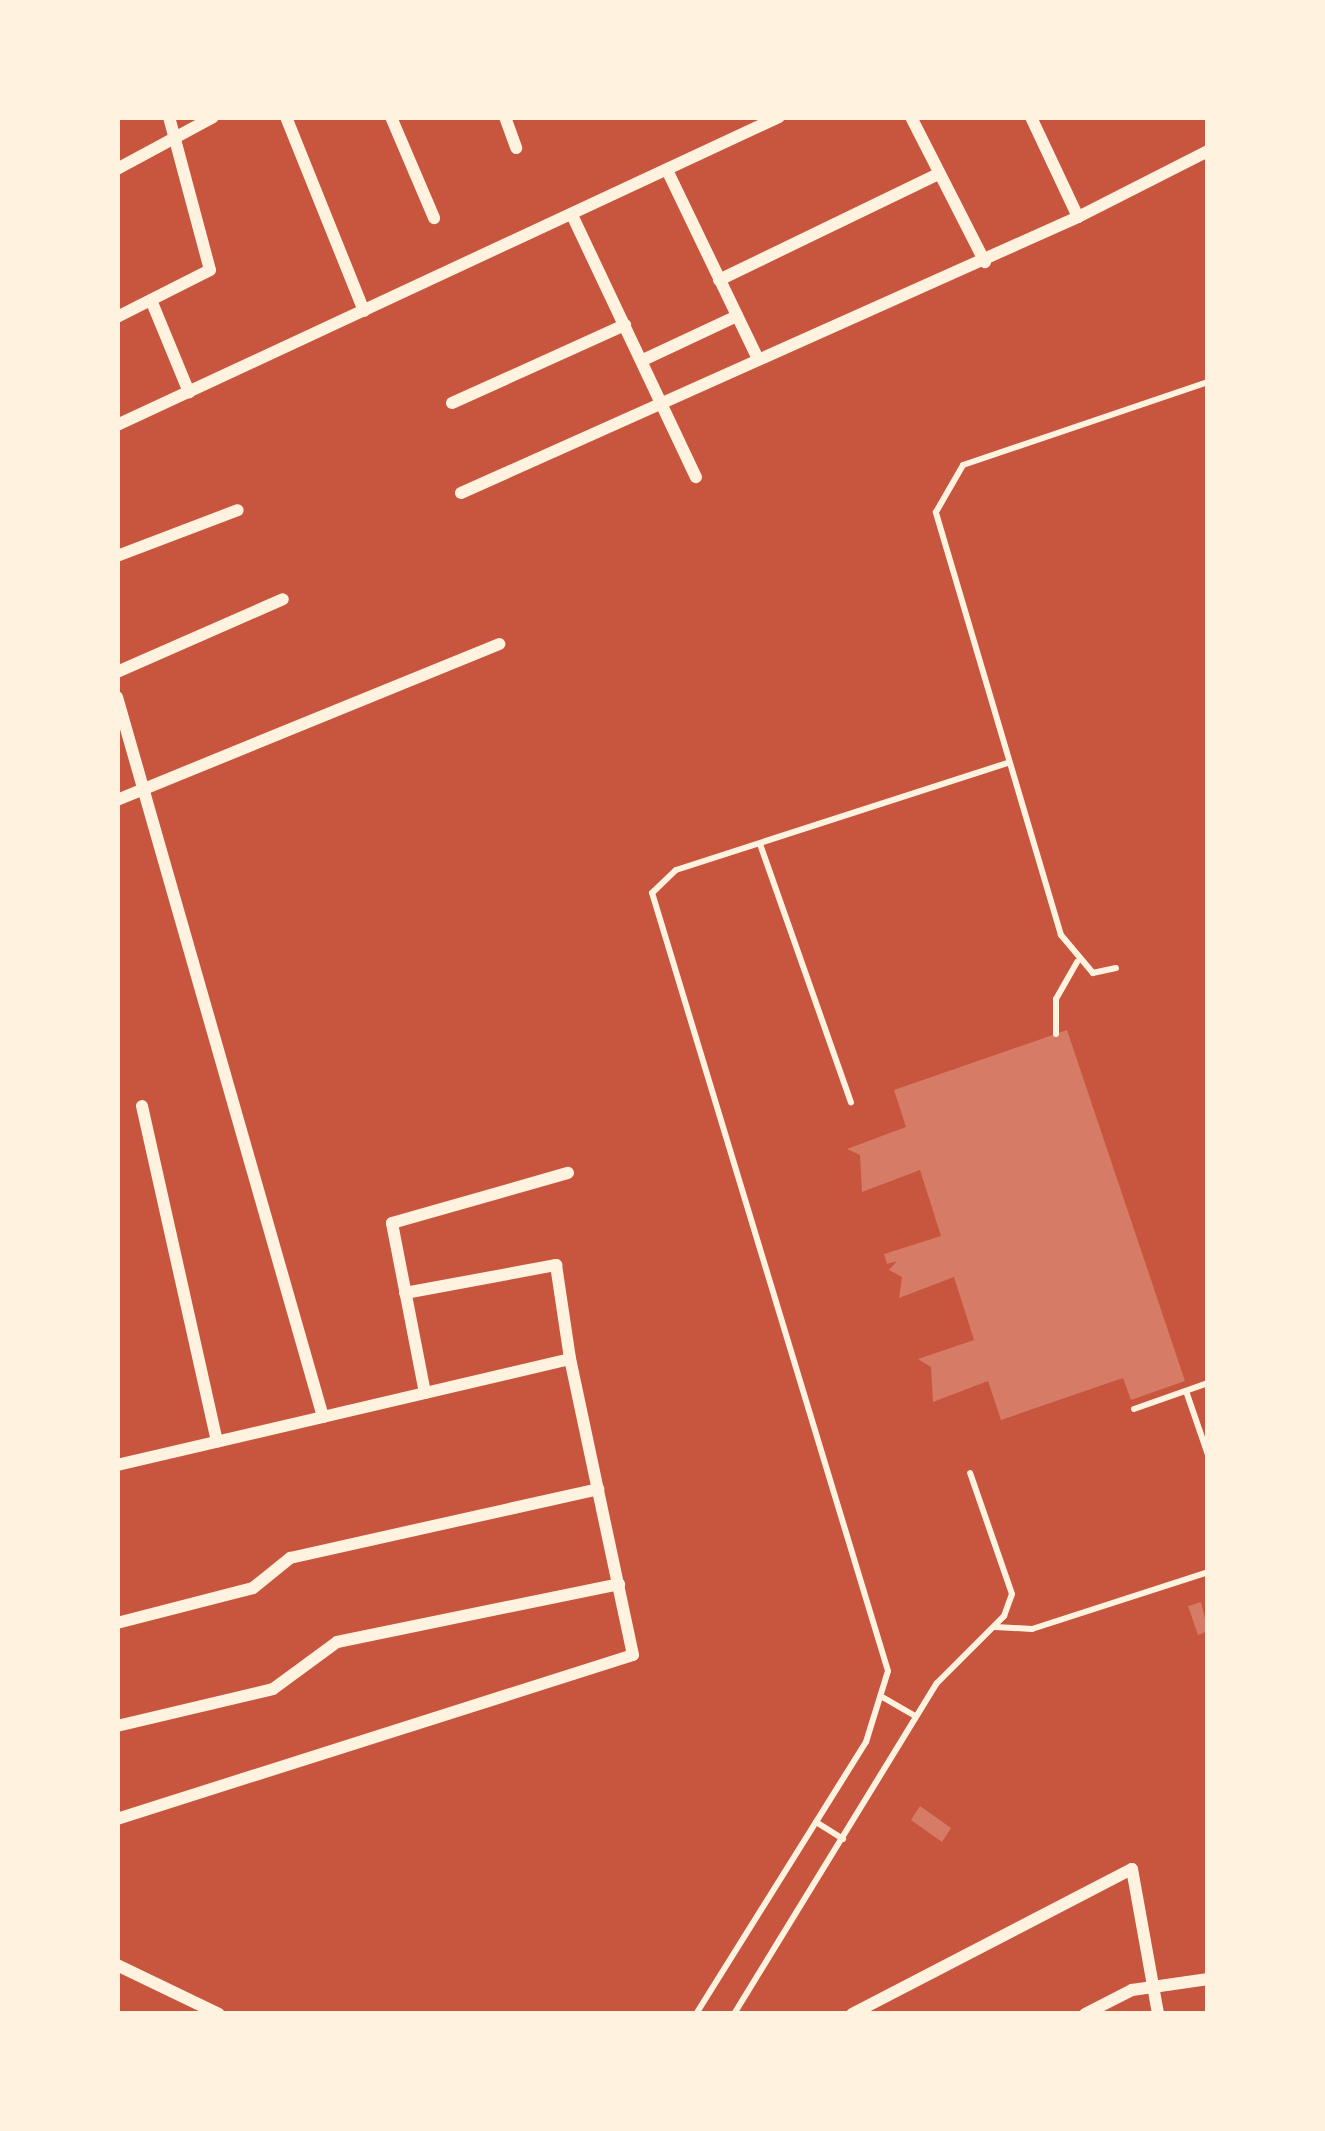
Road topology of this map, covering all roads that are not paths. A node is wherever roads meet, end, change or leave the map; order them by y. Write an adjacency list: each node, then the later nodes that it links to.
1 (169, 117): 9 (street)
2 (213, 117): 9 (street)
3 (286, 117): 21 (street)
4 (391, 117): 17 (street)
5 (505, 117): 10 (street)
6 (779, 117): 13 (street)
7 (911, 117): 14 (street)
8 (1035, 118): 16 (street)
9 (177, 136): 12 (street); 20 (street)
10 (516, 148)
11 (1208, 151): 16 (street)
12 (117, 169)
13 (667, 170): 15 (street); 19 (street)
14 (938, 174): 18 (street); 19 (street)
15 (572, 215): 21 (street); 24 (street)
16 (1078, 217): 18 (street)
17 (434, 218)
18 (985, 262): 25 (street)
19 (719, 280): 22 (street)
20 (151, 300): 23 (street); 28 (street)
21 (364, 311): 28 (street)
22 (737, 316): 25 (street); 26 (street)
23 (117, 317)
24 (626, 325): 26 (street); 30 (street)
25 (758, 359): 29 (street)
26 (643, 360): 29 (street)
27 (1208, 382): 40 (lane)
28 (189, 392): 31 (street)
29 (663, 402): 32 (street); 33 (street)
30 (452, 403)
31 (117, 425)
32 (697, 477)
33 (461, 493)
34 (238, 510): 35 (street)
35 (117, 556)
36 (283, 599): 38 (street)
37 (499, 644): 41 (street)
38 (117, 672)
39 (117, 697): 41 (street)
40 (1007, 763): 43 (lane); 44 (lane)
41 (146, 789): 42 (street); 56 (street)
42 (117, 800)
43 (760, 844): 47 (lane); 66 (lane)
44 (1077, 962): 45 (lane); 46 (lane)
45 (1116, 968)
46 (1056, 1034)
47 (851, 1102)
48 (142, 1106): 57 (street)
49 (568, 1173): 50 (street)
50 (404, 1293): 51 (street); 54 (street)
51 (570, 1359): 54 (street); 61 (street)
52 (1208, 1383): 53 (lane)
53 (1186, 1391): 55 (lane); 58 (lane)
54 (425, 1393): 56 (street)
55 (1134, 1409)
56 (323, 1417): 57 (street)
57 (217, 1442): 59 (street)
58 (1208, 1455)
59 (117, 1465)
60 (970, 1473): 65 (lane)
61 (598, 1489): 63 (street); 64 (street)
62 (1208, 1572): 65 (lane)
63 (619, 1584): 68 (street); 69 (street)
64 (117, 1623)
65 (995, 1627): 67 (lane)
66 (884, 1698): 67 (lane); 70 (lane)
67 (915, 1716): 71 (lane)
68 (117, 1726)
69 (117, 1819)
70 (817, 1822): 71 (lane); 76 (lane)
71 (843, 1839): 77 (lane)
72 (117, 1965): 75 (street)
73 (1208, 1979): 74 (street)
74 (1153, 1987): 78 (street); 79 (street); 80 (street)
75 (219, 2014)
76 (696, 2014)
77 (734, 2014)
78 (852, 2014)
79 (1085, 2014)
80 (1158, 2014)

